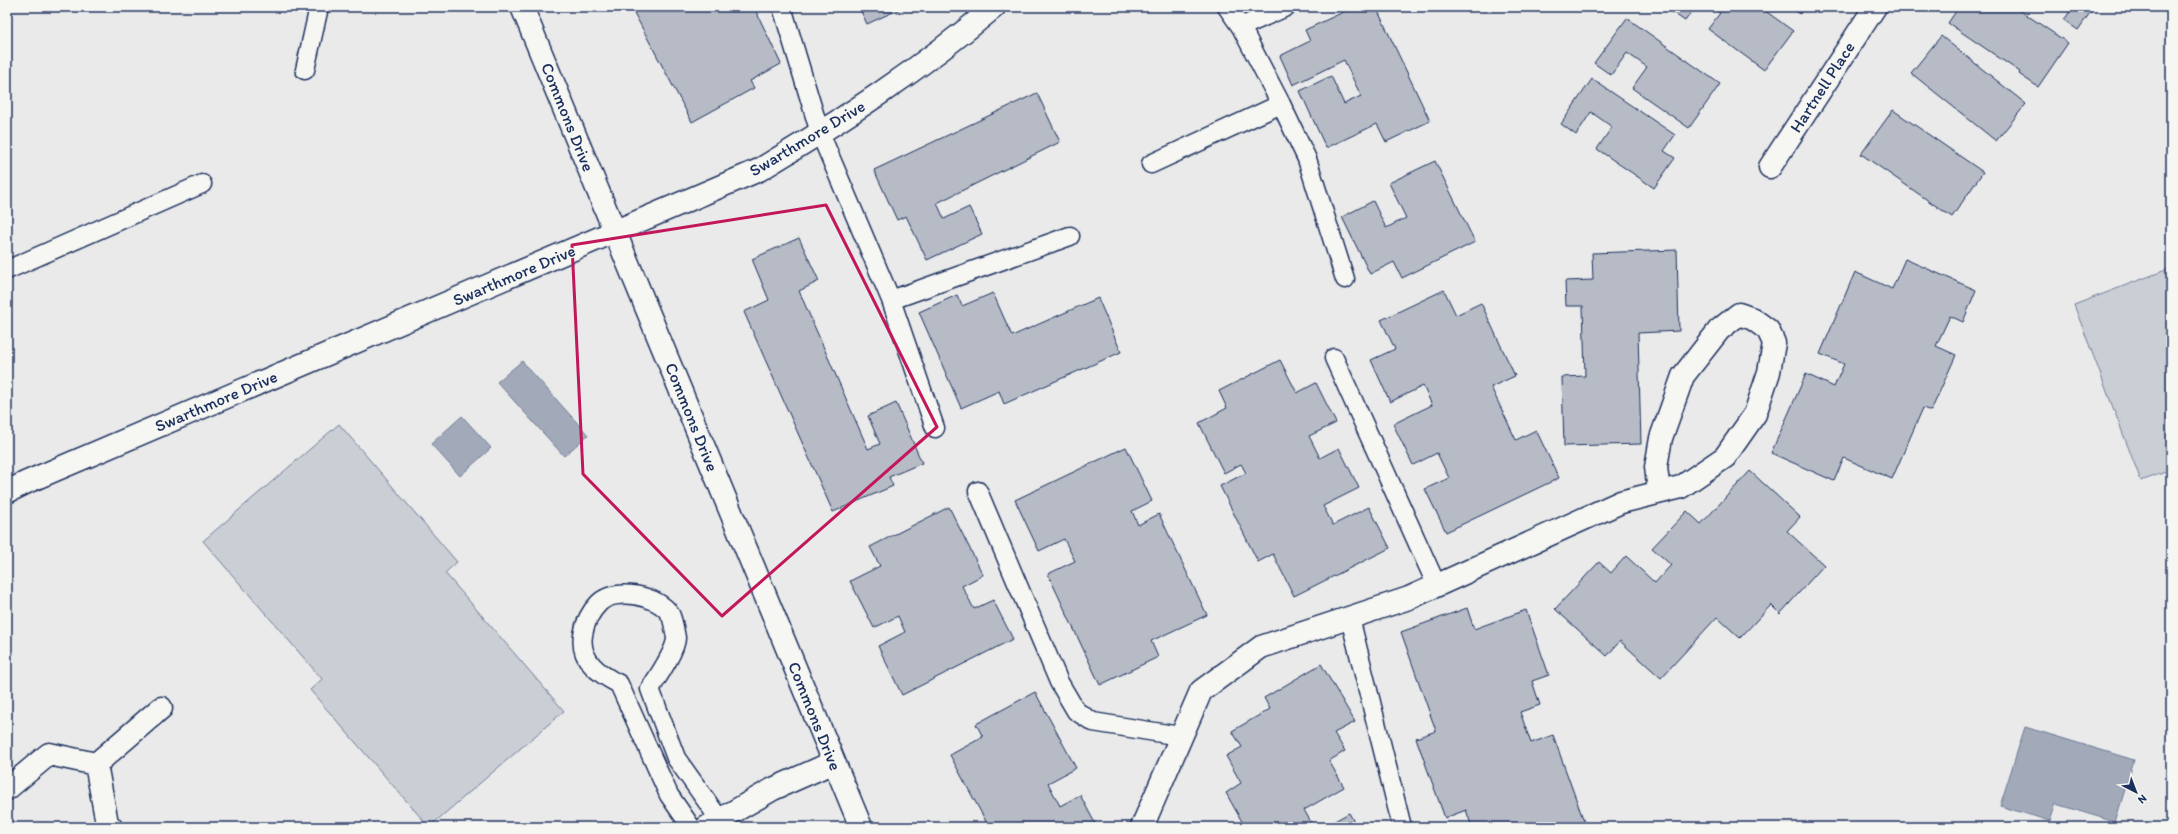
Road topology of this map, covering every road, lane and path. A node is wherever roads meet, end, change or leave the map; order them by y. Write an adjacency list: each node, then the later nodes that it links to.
1 (319, 7): 9 (lane)
2 (522, 7): 15 (street, Commons Drive)
3 (782, 7): 11 (lane)
4 (994, 7): 11 (street, Swarthmore Drive)
5 (1227, 7): 8 (lane)
6 (1286, 7): 8 (lane)
7 (1875, 7): 13 (street, Hartnell Place)
8 (1241, 27): 10 (lane)
9 (305, 70)
10 (1281, 104): 12 (lane); 18 (lane)
11 (820, 133): 15 (street, Swarthmore Drive); 19 (lane)
12 (1151, 164)
13 (1770, 167)
14 (202, 184): 17 (lane)
15 (616, 232): 23 (street, Swarthmore Drive); 29 (street, Commons Drive)
16 (1070, 236): 19 (lane)
17 (7, 270)
18 (1345, 280)
19 (891, 300): 21 (lane)
20 (1334, 358): 25 (lane)
21 (935, 428)
22 (978, 491): 28 (lane)
23 (7, 492)
24 (1659, 492): 24 (street); 25 (street)
25 (1437, 586): 26 (street)
26 (1350, 618): 28 (street); 37 (lane)
27 (161, 708): 30 (street)
28 (1180, 736): 36 (street)
29 (834, 762): 32 (street); 35 (street, Commons Drive)
30 (96, 764): 31 (street); 33 (street)
31 (7, 789)
32 (714, 823): 34 (lane)
33 (110, 827)
34 (691, 827)
35 (860, 827)
36 (1142, 827)
37 (1402, 827)

